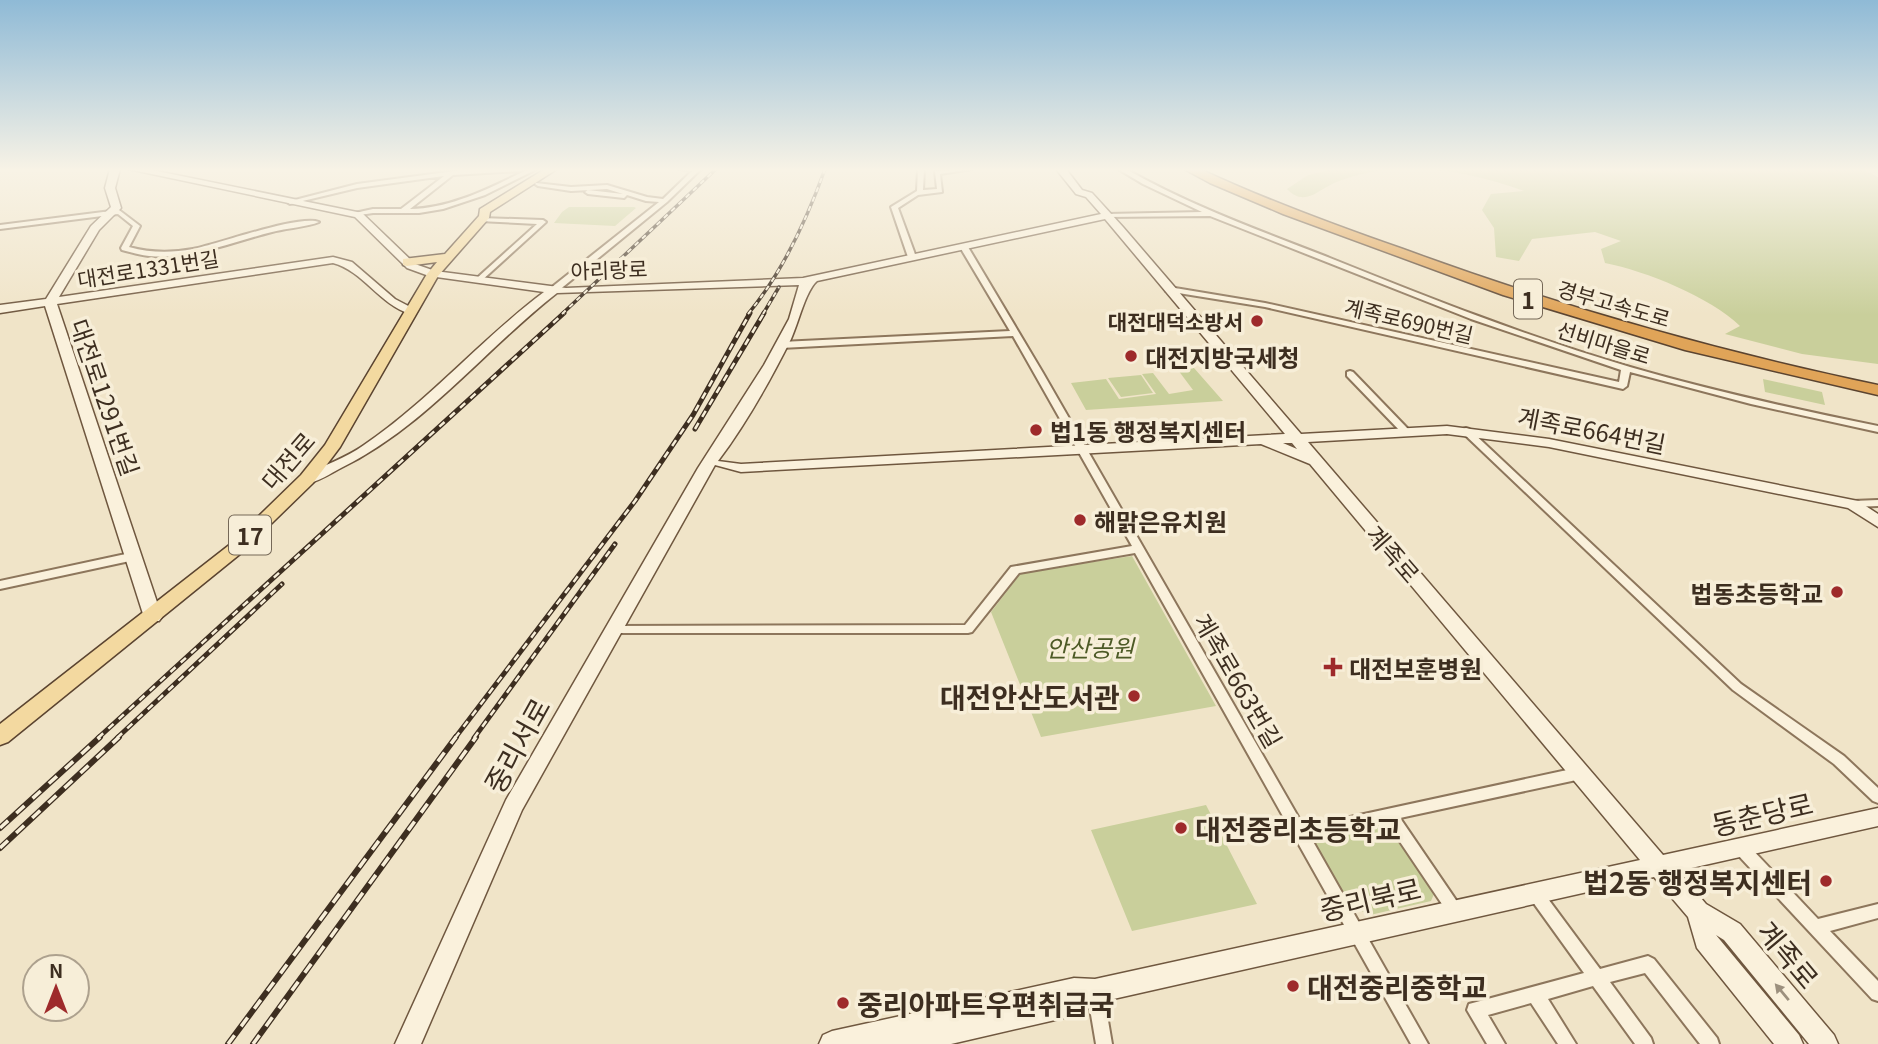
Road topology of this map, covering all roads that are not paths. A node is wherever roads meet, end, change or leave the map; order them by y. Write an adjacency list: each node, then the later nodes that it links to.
1 (72, 218): 14 (street)
2 (105, 218): 25 (main road, 대전로1291번길)
3 (126, 218): 13 (street)
4 (362, 218): 18 (main road, 아리랑로)
5 (483, 218): 16 (main road, 대전로 / 17); 20 (street)
6 (643, 218): 22 (street)
7 (898, 218): 17 (street)
8 (1099, 218): 15 (main road, 아리랑로)
9 (1108, 218): 23 (main road, 계족로)
10 (1223, 218): 30 (street, 선비마을로)
11 (1306, 218): 33 (highway, 경부고속도로 / 1)
12 (1319, 218): 32 (highway, 경부고속도로 / 1)
13 (316, 222)
14 (0, 227)
15 (964, 247): 17 (main road, 아리랑로); 28 (street, 계족로663번길)
16 (448, 257): 18 (main road); 19 (main road, 대전로 / 17)
17 (912, 257): 21 (main road, 아리랑로)
18 (409, 264): 19 (main road, 아리랑로); 24 (main road)
19 (433, 274): 20 (main road, 아리랑로); 24 (main road, 대전로 / 17)
20 (480, 280): 22 (main road, 아리랑로)
21 (803, 282): 22 (main road, 아리랑로); 29 (main road, 중리서로)
22 (555, 289): 42 (main road)
23 (1169, 289): 30 (street, 계족로690번길); 37 (main road, 계족로)
24 (421, 293): 27 (main road, 대전로 / 17)
25 (50, 302): 26 (main road, 대전로1331번길); 27 (main road, 대전로1331번길); 47 (main road, 대전로1291번길)
26 (0, 309)
27 (411, 310): 42 (main road, 대전로 / 17)
28 (1016, 333): 29 (street); 39 (street, 계족로663번길)
29 (781, 345): 41 (main road, 중리서로)
30 (1626, 368): 34 (street, 선비마을로)
31 (1350, 374): 35 (street)
32 (1878, 384)
33 (1878, 390)
34 (1878, 429)
35 (1405, 431): 36 (main road, 계족로664번길); 37 (main road, 계족로664번길)
36 (1466, 431): 44 (main road, 계족로664번길); 53 (street)
37 (1295, 437): 38 (main road); 40 (main road, 계족로)
38 (1261, 439): 39 (main road); 40 (main road)
39 (1081, 450): 41 (main road); 46 (street, 계족로663번길)
40 (1315, 462): 52 (main road, 계족로)
41 (719, 467): 50 (main road, 중리서로)
42 (307, 479): 49 (main road, 대전로 / 17)
43 (1878, 503): 44 (street, 계족로664번길)
44 (1853, 504): 45 (main road)
45 (1878, 522)
46 (1137, 549): 50 (street); 56 (street, 계족로663번길)
47 (135, 556): 48 (street); 49 (main road, 대전로1291번길)
48 (0, 585)
49 (153, 617): 51 (main road, 대전로 / 17)
50 (613, 630): 69 (main road, 중리서로)
51 (0, 736)
52 (1581, 774): 54 (street); 58 (main road, 계족로)
53 (1878, 797)
54 (1389, 814): 56 (street); 60 (street)
55 (1878, 817): 57 (main road, 동춘당로)
56 (1300, 834): 64 (street, 계족로663번길)
57 (1742, 849): 58 (main road, 동춘당로); 63 (street)
58 (1660, 866): 59 (main road, 중리북로); 62 (main road, 계족로)
59 (1535, 893): 60 (main road, 중리북로); 65 (street)
60 (1455, 911): 64 (main road, 중리북로)
61 (1878, 911): 63 (street)
62 (1698, 912): 78 (main road, 계족로); 79 (main road, 계족로, one-way to 62)
63 (1815, 926): 67 (street)
64 (1356, 934): 66 (main road, 중리북로); 73 (street, 계족로663번길)
65 (1597, 978): 68 (street); 76 (street); 77 (street)
66 (1095, 991): 70 (main road, 중리북로); 71 (main road, 중리북로); 72 (street)
67 (1878, 993)
68 (1535, 994): 74 (street); 75 (street)
69 (408, 1044)
70 (832, 1044)
71 (896, 1044)
72 (1104, 1044)
73 (1420, 1044)
74 (1497, 1044)
75 (1568, 1044)
76 (1646, 1044)
77 (1712, 1044)
78 (1790, 1044)
79 (1825, 1044)

